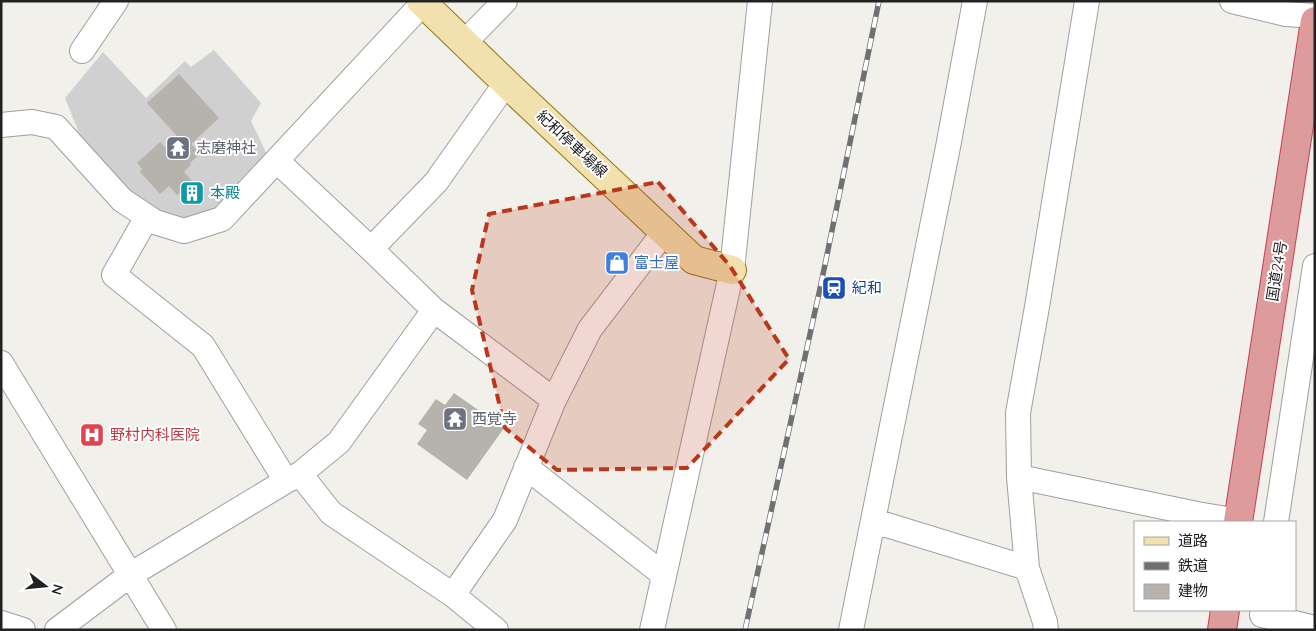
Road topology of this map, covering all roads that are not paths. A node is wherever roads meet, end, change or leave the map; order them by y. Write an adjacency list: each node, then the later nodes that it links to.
1 (116, 1): 11 (street)
2 (505, 1): 10 (street)
3 (760, 1): 19 (street)
4 (975, 1): 27 (street)
5 (1087, 1): 25 (street)
6 (1232, 1): 8 (street)
7 (422, 2): 10 (main road, 紀和停車場線); 14 (street)
8 (1315, 16)
9 (1315, 21): 29 (highway, 国道24号)
10 (464, 43): 12 (main road, 紀和停車場線)
11 (82, 52)
12 (506, 83): 16 (main road, 紀和停車場線); 17 (street)
13 (1, 125): 15 (street)
14 (277, 161): 15 (street); 17 (street)
15 (147, 217): 26 (street)
16 (665, 231): 19 (main road, 紀和停車場線); 23 (street)
17 (371, 248): 21 (street)
18 (1315, 266): 20 (street)
19 (732, 270): 33 (street)
20 (1312, 300): 30 (street)
21 (434, 310): 23 (street); 26 (street)
22 (1, 363): 32 (street)
23 (554, 400): 24 (street)
24 (526, 467): 33 (street); 34 (street)
25 (1020, 476): 28 (street); 31 (street)
26 (293, 477): 32 (street); 34 (street)
27 (874, 521): 31 (street); 44 (street)
28 (1234, 521)
29 (1239, 521)
30 (1276, 521)
31 (1027, 568): 45 (street)
32 (130, 575): 40 (street); 41 (street)
33 (664, 575): 43 (street)
34 (453, 595): 42 (street)
35 (1225, 611): 46 (highway)
36 (1261, 618): 38 (street)
37 (1, 624): 39 (street)
38 (1315, 628)
39 (22, 630)
40 (57, 630)
41 (164, 630)
42 (496, 630)
43 (652, 630)
44 (851, 630)
45 (1046, 630)
46 (1222, 630)

